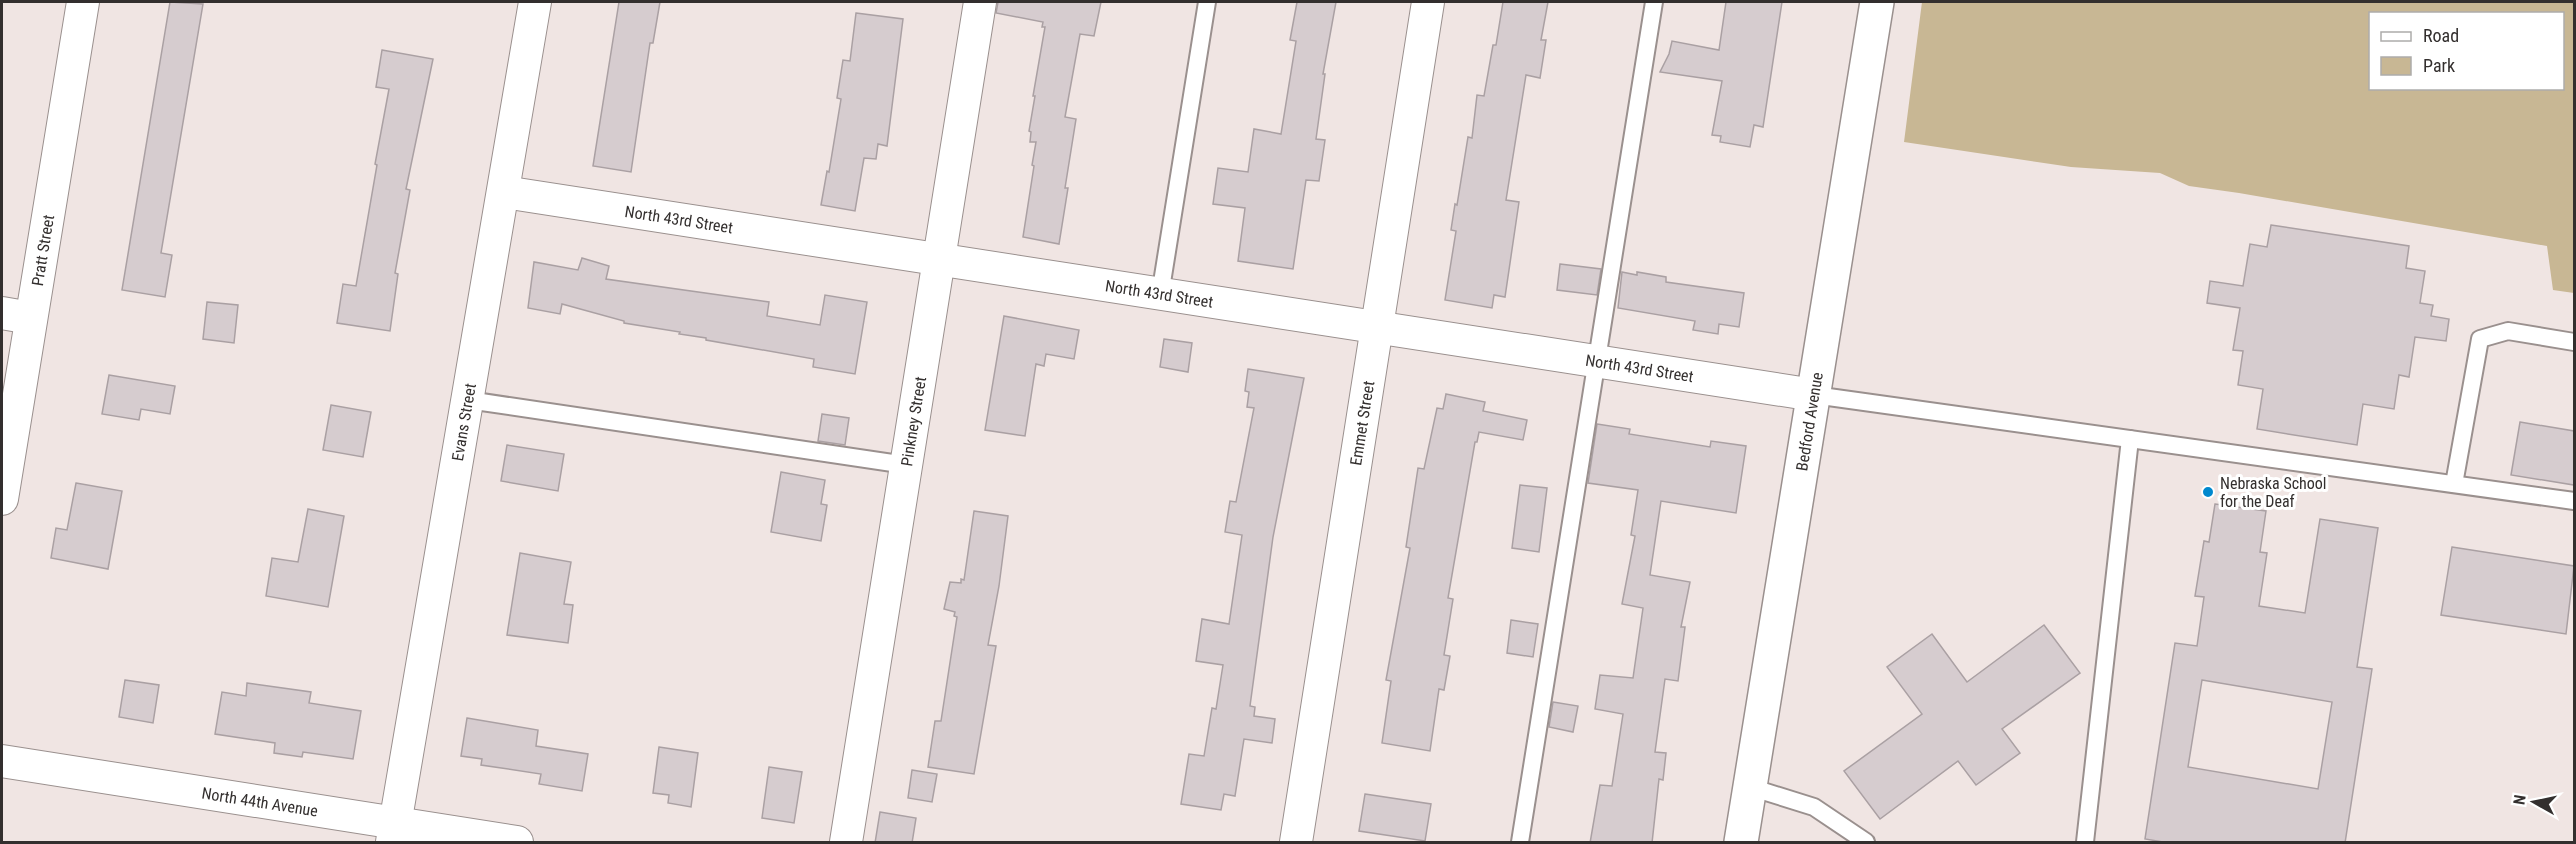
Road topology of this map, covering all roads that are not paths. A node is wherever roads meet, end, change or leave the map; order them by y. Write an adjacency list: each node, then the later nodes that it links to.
1 (82, 2): 11 (street, Pratt Street)
2 (535, 2): 8 (street, Evans Street)
3 (980, 2): 9 (street, Pinkney Street)
4 (1207, 2): 10 (lane)
5 (1428, 2): 12 (street, Emmet Street)
6 (1654, 2): 14 (lane)
7 (1877, 2): 15 (street, Bedford Avenue)
8 (504, 192): 9 (street, North 43rd Street); 16 (street, Evans Street)
9 (938, 260): 10 (street, North 43rd Street); 18 (street, Pinkney Street)
10 (1160, 295): 12 (street, North 43rd Street)
11 (16, 315): 20 (street, Pratt Street)
12 (1376, 329): 14 (street, North 43rd Street); 27 (street, Emmet Street)
13 (2574, 342): 19 (lane)
14 (1597, 362): 15 (street, North 43rd Street); 28 (lane)
15 (1814, 395): 17 (lane); 23 (street, Bedford Avenue)
16 (468, 400): 18 (lane); 24 (street, Evans Street)
17 (2130, 439): 19 (lane); 31 (lane)
18 (906, 465): 26 (street, Pinkney Street)
19 (2454, 484): 21 (lane)
20 (2, 499)
21 (2574, 501)
22 (2, 761): 24 (street, North 44th Avenue)
23 (1750, 787): 29 (street, Bedford Avenue); 30 (lane)
24 (394, 833): 25 (street, North 44th Avenue)
25 (517, 843)
26 (846, 843)
27 (1296, 843)
28 (1520, 843)
29 (1741, 843)
30 (1866, 843)
31 (2085, 843)

